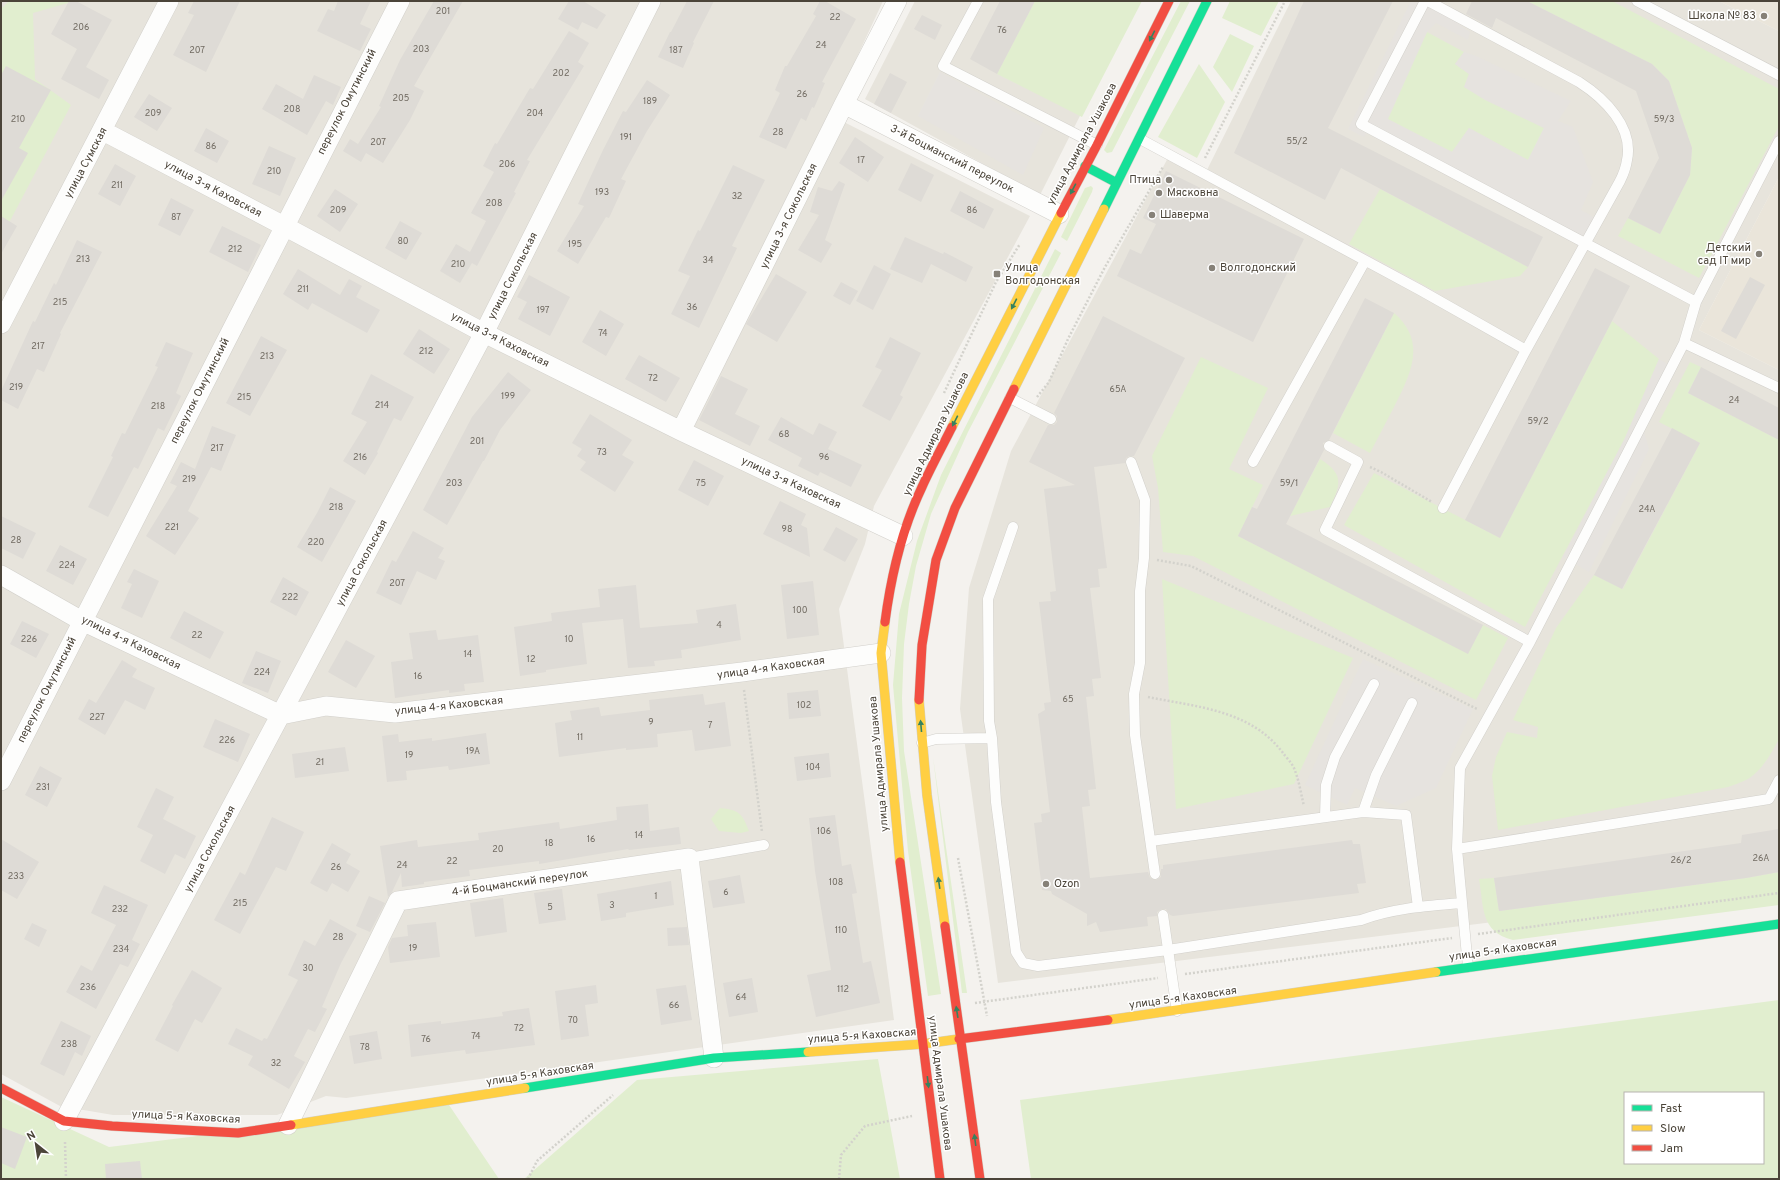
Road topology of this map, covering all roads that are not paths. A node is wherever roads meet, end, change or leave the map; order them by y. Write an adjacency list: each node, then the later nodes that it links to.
1 (169, 1): 12 (street, улица Сумская)
2 (400, 1): 19 (street, переулок Омутинский)
3 (651, 1): 24 (street, улица Сокольская)
4 (898, 1): 11 (street, улица 3-я Сокольская)
5 (978, 1): 15 (lane)
6 (1169, 1): 15 (main road, улица Адмирала Ушакова, one-way to 15)
7 (1207, 1): 13 (main road)
8 (1427, 1): 20 (lane); 20 (lane)
9 (1637, 1): 10 (lane)
10 (1779, 75)
11 (844, 104): 18 (street, 3-й Боцманский переулок); 30 (street, улица 3-я Сокольская)
12 (103, 131): 19 (street, улица 3-я Каховская); 23 (street, улица Сумская)
13 (1140, 138): 17 (main road); 21 (lane)
14 (1779, 141): 22 (lane)
15 (1096, 145): 16 (main road, улица Адмирала Ушакова)
16 (1085, 166): 17 (main road); 18 (main road, улица Адмирала Ушакова, one-way to 18)
17 (1117, 183): 28 (main road)
18 (1059, 214): 36 (main road, улица Адмирала Ушакова, one-way to 36)
19 (284, 226): 24 (street, улица 3-я Каховская); 38 (street, переулок Омутинский)
20 (1586, 244): 22 (lane); 26 (lane)
21 (1365, 261): 26 (lane); 33 (lane)
22 (1696, 302): 25 (lane)
23 (1, 324)
24 (484, 333): 30 (street, улица 3-я Каховская); 43 (street, улица Сокольская)
25 (1684, 343): 27 (lane); 39 (lane)
26 (1526, 350): 34 (lane)
27 (1779, 388)
28 (1010, 398): 29 (lane); 45 (main road, one-way to 28)
29 (1051, 419)
30 (682, 431): 36 (street, улица 3-я Каховская)
31 (1329, 446): 39 (lane)
32 (1131, 462): 50 (lane)
33 (1253, 462)
34 (1442, 508)
35 (1012, 527): 44 (lane)
36 (903, 536): 40 (main road, улица Адмирала Ушакова)
37 (1, 575): 38 (street, улица 4-я Каховская)
38 (82, 621): 43 (street, улица 4-я Каховская); 47 (street, переулок Омутинский)
39 (1530, 642): 52 (lane)
40 (881, 653): 43 (street, улица 4-я Каховская); 63 (main road, улица Адмирала Ушакова)
41 (1374, 684): 49 (lane)
42 (1412, 703): 48 (lane)
43 (282, 715): 66 (street, улица Сокольская)
44 (992, 738): 45 (lane); 59 (lane)
45 (922, 743): 62 (main road, one-way to 45)
46 (1779, 780): 52 (lane)
47 (1, 781)
48 (1362, 812): 49 (lane); 56 (lane)
49 (1325, 817): 50 (lane)
50 (1151, 841): 54 (lane)
51 (764, 844): 53 (lane)
52 (1457, 849): 55 (lane)
53 (689, 858): 64 (street); 67 (street, 4-й Боцманский переулок)
54 (1154, 874)
55 (1462, 903): 56 (lane); 60 (lane)
56 (1418, 907): 59 (lane)
57 (1164, 915): 59 (lane)
58 (1779, 924): 60 (main road, улица 5-я Каховская)
59 (1168, 950): 61 (lane)
60 (1468, 967): 61 (main road, улица 5-я Каховская)
61 (1177, 1012): 62 (main road, улица 5-я Каховская)
62 (961, 1038): 63 (main road, улица 5-я Каховская); 69 (main road, one-way to 62)
63 (923, 1044): 64 (main road, улица 5-я Каховская); 68 (main road, улица Адмирала Ушакова, one-way to 68)
64 (714, 1058): 67 (main road, улица 5-я Каховская)
65 (1, 1088): 66 (main road, улица 5-я Каховская)
66 (64, 1121): 67 (main road, улица 5-я Каховская)
67 (288, 1125)
68 (940, 1179)
69 (980, 1179)

